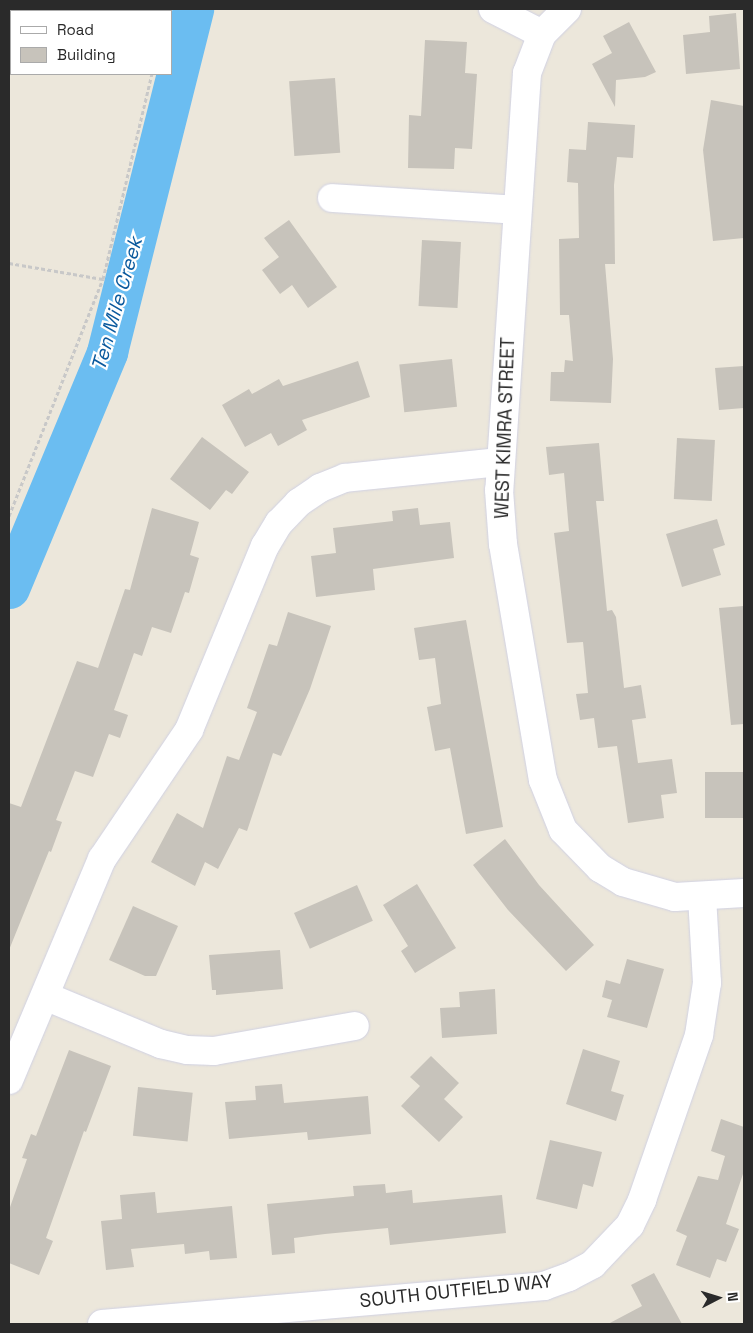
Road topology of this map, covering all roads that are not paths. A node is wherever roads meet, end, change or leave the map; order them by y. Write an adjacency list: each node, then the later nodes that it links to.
1 (493, 9): 3 (street)
2 (567, 9): 3 (street)
3 (542, 34): 5 (street, WEST KIMRA STREET)
4 (332, 198): 5 (street)
5 (517, 210): 6 (street, WEST KIMRA STREET)
6 (500, 462): 8 (street, WEST KIMRA STREET); 9 (street)
7 (744, 894): 8 (street, WEST KIMRA STREET)
8 (702, 897): 12 (street, SOUTH OUTFIELD WAY)
9 (44, 996): 10 (street); 11 (street)
10 (355, 1026)
11 (9, 1080)
12 (102, 1324)

